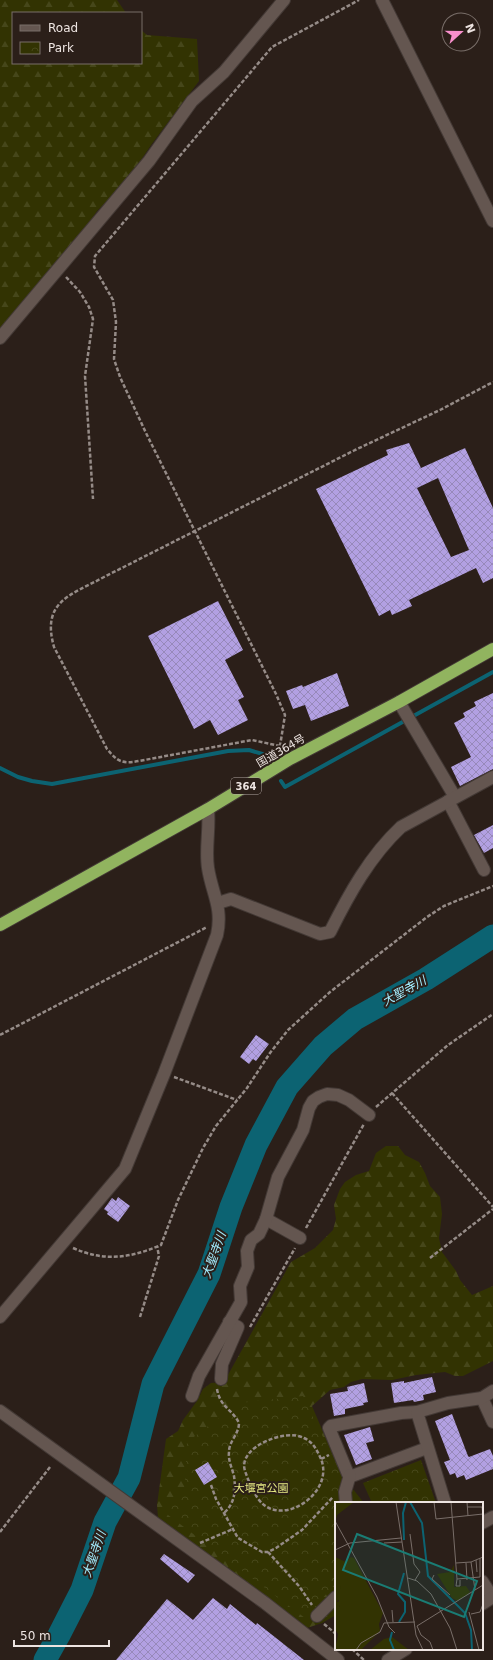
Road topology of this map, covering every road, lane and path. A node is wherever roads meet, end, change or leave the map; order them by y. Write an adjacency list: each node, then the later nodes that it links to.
1 (284, 0): 5 (street)
2 (359, 0): 9 (path)
3 (382, 0): 4 (street)
4 (493, 221)
5 (58, 270): 6 (street); 8 (path)
6 (0, 338)
7 (493, 382): 9 (path)
8 (93, 499)
9 (195, 532): 12 (path); 12 (path)
10 (493, 649): 11 (highway, 国道364号 / 364)
11 (399, 702): 13 (highway, 国道364号 / 364); 15 (street)
12 (280, 746): 13 (path)
13 (290, 759): 16 (highway, 国道364号 / 364)
14 (493, 777): 15 (street)
15 (451, 799): 17 (street); 19 (street)
16 (208, 809): 19 (street); 21 (highway, 国道364号 / 364)
17 (484, 870)
18 (493, 886): 26 (path)
19 (218, 903): 20 (street)
20 (220, 921): 23 (path); 24 (street)
21 (0, 925)
22 (493, 1014): 25 (path)
23 (0, 1036)
24 (164, 1074): 26 (path); 31 (street)
25 (392, 1093): 27 (path); 28 (path)
26 (238, 1100): 32 (path)
27 (369, 1114): 29 (street); 30 (path)
28 (493, 1208): 33 (path)
29 (266, 1219): 30 (street); 36 (street)
30 (300, 1238): 37 (path)
31 (64, 1243): 32 (path); 34 (street)
32 (157, 1246): 35 (path)
33 (430, 1258)
34 (0, 1317)
35 (140, 1317)
36 (229, 1322): 38 (street); 40 (street)
37 (247, 1333)
38 (222, 1379): 54 (path)
39 (493, 1391): 41 (street)
40 (192, 1396)
41 (482, 1398): 43 (street); 44 (street)
42 (0, 1411): 59 (street)
43 (417, 1412): 45 (street); 46 (street)
44 (493, 1422)
45 (427, 1448): 49 (street); 53 (street)
46 (339, 1452): 47 (path); 49 (street)
47 (321, 1458): 47 (path)
48 (50, 1467): 58 (path)
49 (350, 1475): 51 (street)
50 (211, 1485): 54 (path)
51 (345, 1490): 52 (street); 60 (path)
52 (346, 1502)
53 (445, 1502)
54 (224, 1513): 57 (path)
55 (493, 1517): 56 (street)
56 (483, 1522)
57 (233, 1528): 59 (path); 60 (path)
58 (0, 1532)
59 (191, 1550): 68 (street)
60 (268, 1552): 64 (path)
61 (483, 1583): 63 (street)
62 (335, 1598): 64 (street)
63 (490, 1599)
64 (317, 1616): 65 (path)
65 (335, 1633)
66 (353, 1650): 69 (path)
67 (404, 1650): 70 (street)
68 (338, 1660)
69 (364, 1660)
70 (388, 1660)

